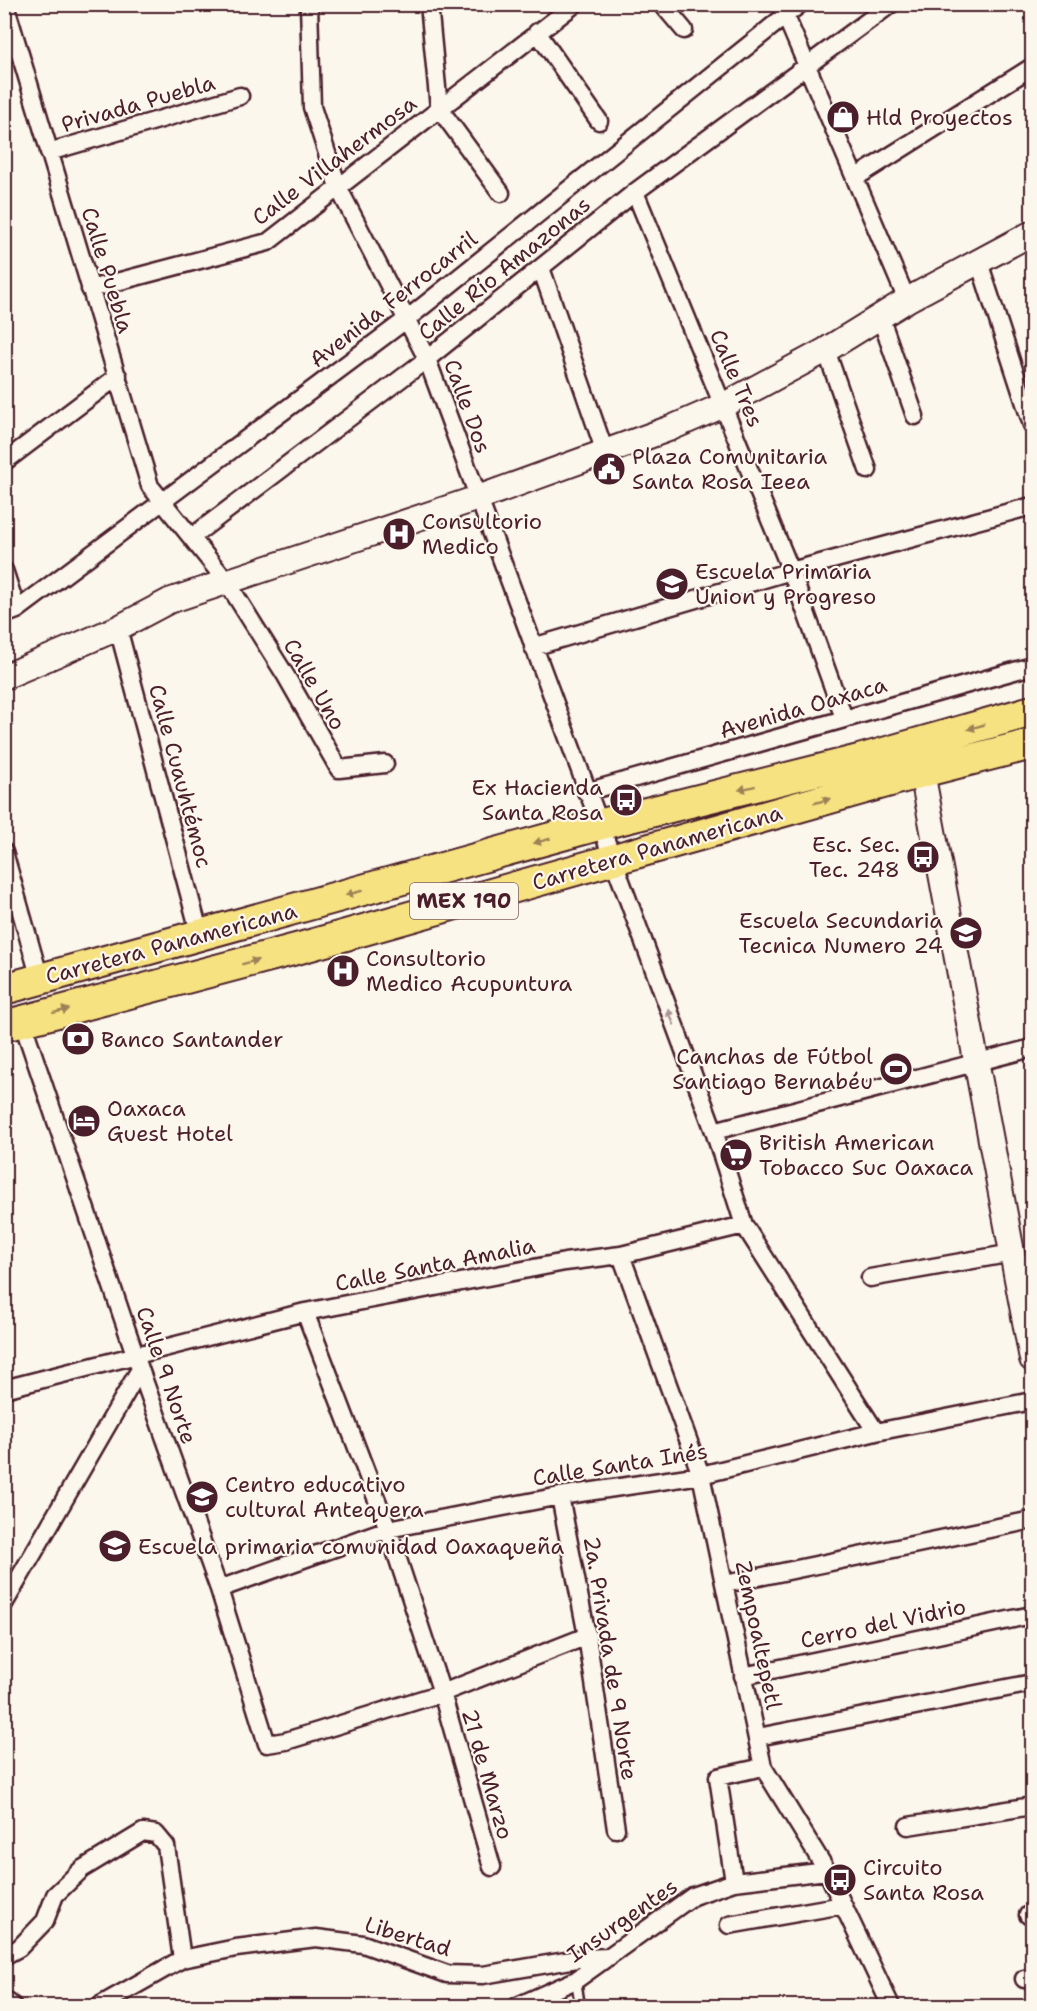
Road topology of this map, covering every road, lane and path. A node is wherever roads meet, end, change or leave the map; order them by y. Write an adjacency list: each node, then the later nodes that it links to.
1 (4, 4): 16 (street, Calle Puebla)
2 (309, 4): 18 (street, Calle Dos)
3 (429, 4): 14 (street)
4 (575, 4): 10 (street, Calle Villahermosa)
5 (662, 4): 9 (street)
6 (800, 4): 8 (street, Avenida Ferrocarril)
7 (891, 4): 11 (street, Calle Río Amazonas)
8 (783, 10): 11 (street); 27 (street, Avenida Ferrocarril)
9 (684, 30)
10 (537, 32): 14 (street, Calle Villahermosa); 15 (street)
11 (806, 64): 17 (street); 20 (street, Calle Río Amazonas)
12 (1032, 67): 17 (street)
13 (240, 96): 16 (street, Privada Puebla)
14 (439, 108): 18 (street, Calle Villahermosa); 19 (street)
15 (599, 121)
16 (48, 152): 24 (street, Calle Puebla)
17 (855, 178): 25 (street)
18 (338, 187): 24 (street, Calle Villahermosa); 27 (street, Calle Dos)
19 (501, 192)
20 (635, 192): 23 (street, Calle Río Amazonas); 31 (street, Calle Tres)
21 (1032, 233): 22 (street)
22 (979, 262): 25 (street); 33 (street)
23 (541, 268): 29 (street, Calle Río Amazonas); 34 (street)
24 (90, 289): 30 (street, Calle Puebla)
25 (907, 300): 26 (street)
26 (880, 316): 28 (street); 32 (street)
27 (407, 319): 29 (street, Calle Dos); 38 (street, Avenida Ferrocarril)
28 (826, 350): 31 (street); 36 (street)
29 (426, 359): 37 (street, Calle Dos); 40 (street, Calle Río Amazonas)
30 (118, 376): 35 (street); 38 (street, Calle Puebla)
31 (724, 405): 34 (street); 42 (street, Calle Tres)
32 (915, 416)
33 (1032, 425)
34 (605, 452): 37 (street)
35 (4, 462)
36 (868, 470)
37 (478, 498): 43 (street); 46 (street, Calle Dos)
38 (163, 501): 40 (street, Calle Puebla); 44 (street, Avenida Ferrocarril)
39 (1032, 506): 42 (street)
40 (193, 536): 43 (street)
41 (4, 570): 44 (street)
42 (792, 571): 46 (street); 50 (street, Calle Tres)
43 (227, 582): 45 (street); 52 (street, Calle Uno)
44 (11, 612)
45 (118, 627): 48 (street); 58 (street, Calle Cuauhtémoc)
46 (533, 647): 54 (street, Calle Dos)
47 (1032, 666): 50 (street, Avenida Oaxaca)
48 (4, 677)
49 (1032, 711): 55 (highway, Carretera Panamericana / MEX 190, one-way to 55)
50 (844, 718): 54 (street, Avenida Oaxaca)
51 (1032, 744): 53 (highway, Carretera Panamericana / MEX 190)
52 (385, 764)
53 (922, 772): 57 (highway, Carretera Panamericana / MEX 190, one-way to 53); 63 (street)
54 (586, 792): 55 (street, Calle Dos)
55 (598, 825): 57 (street, Calle Dos); 58 (highway, Carretera Panamericana / MEX 190, one-way to 58)
56 (4, 852): 59 (street)
57 (611, 860): 61 (highway, Carretera Panamericana / MEX 190, one-way to 57); 64 (street, Calle Dos, one-way to 57)
58 (200, 935): 59 (highway, Carretera Panamericana / MEX 190)
59 (40, 979): 60 (highway, Carretera Panamericana / MEX 190)
60 (4, 989)
61 (13, 1023): 71 (street, Calle 9 Norte)
62 (1032, 1048): 63 (street)
63 (977, 1063): 64 (street); 66 (street)
64 (714, 1131): 65 (street, Calle Dos)
65 (744, 1226): 67 (street, Calle Santa Amalia); 74 (street, Calle Dos)
66 (1013, 1253): 68 (street); 70 (street)
67 (621, 1255): 69 (street, Calle Santa Amalia); 75 (street, Zempoaltepetl)
68 (870, 1278)
69 (305, 1312): 71 (street, Calle Santa Amalia); 78 (street, 21 de Marzo)
70 (1032, 1359)
71 (138, 1362): 72 (street, Calle Santa Amalia); 80 (street, Calle 9 Norte); 81 (street)
72 (4, 1389)
73 (1032, 1401): 74 (street, Calle Santa Inés)
74 (876, 1432): 75 (street, Calle Santa Inés)
75 (701, 1475): 76 (street, Calle Santa Inés); 79 (street, Zempoaltepetl)
76 (560, 1496): 78 (street, Calle Santa Inés); 83 (street, 2a. Privada de 9 Norte)
77 (1032, 1520): 79 (street)
78 (387, 1529): 80 (street, Calle Santa Inés); 86 (street, 21 de Marzo)
79 (725, 1584): 84 (street, Zempoaltepetl)
80 (219, 1589): 86 (street, Calle 9 Norte)
81 (4, 1605)
82 (1032, 1615): 84 (street, Cerro del Vidrio)
83 (587, 1636): 86 (street); 91 (street, 2a. Privada de 9 Norte)
84 (743, 1676): 87 (street, Zempoaltepetl)
85 (1032, 1683): 87 (street)
86 (441, 1693): 92 (street, 21 de Marzo)
87 (758, 1737): 88 (street, Zempoaltepetl)
88 (763, 1767): 93 (street, Zempoaltepetl); 94 (street)
89 (1032, 1806): 90 (street)
90 (908, 1826)
91 (616, 1828)
92 (492, 1867)
93 (827, 1871): 94 (street, Insurgentes); 95 (street, Zempoaltepetl)
94 (734, 1882): 98 (street, Insurgentes)
95 (843, 1905): 96 (street); 102 (street, Zempoaltepetl)
96 (729, 1925)
97 (4, 1956): 99 (street)
98 (609, 1957): 99 (street, Libertad); 100 (street, Insurgentes)
99 (183, 1959): 104 (street, Libertad)
100 (576, 1980): 105 (street, Insurgentes); 106 (lane)
101 (4, 1999): 103 (street)
102 (887, 2006)
103 (13, 2007)
104 (99, 2007)
105 (517, 2007)
106 (580, 2007)

